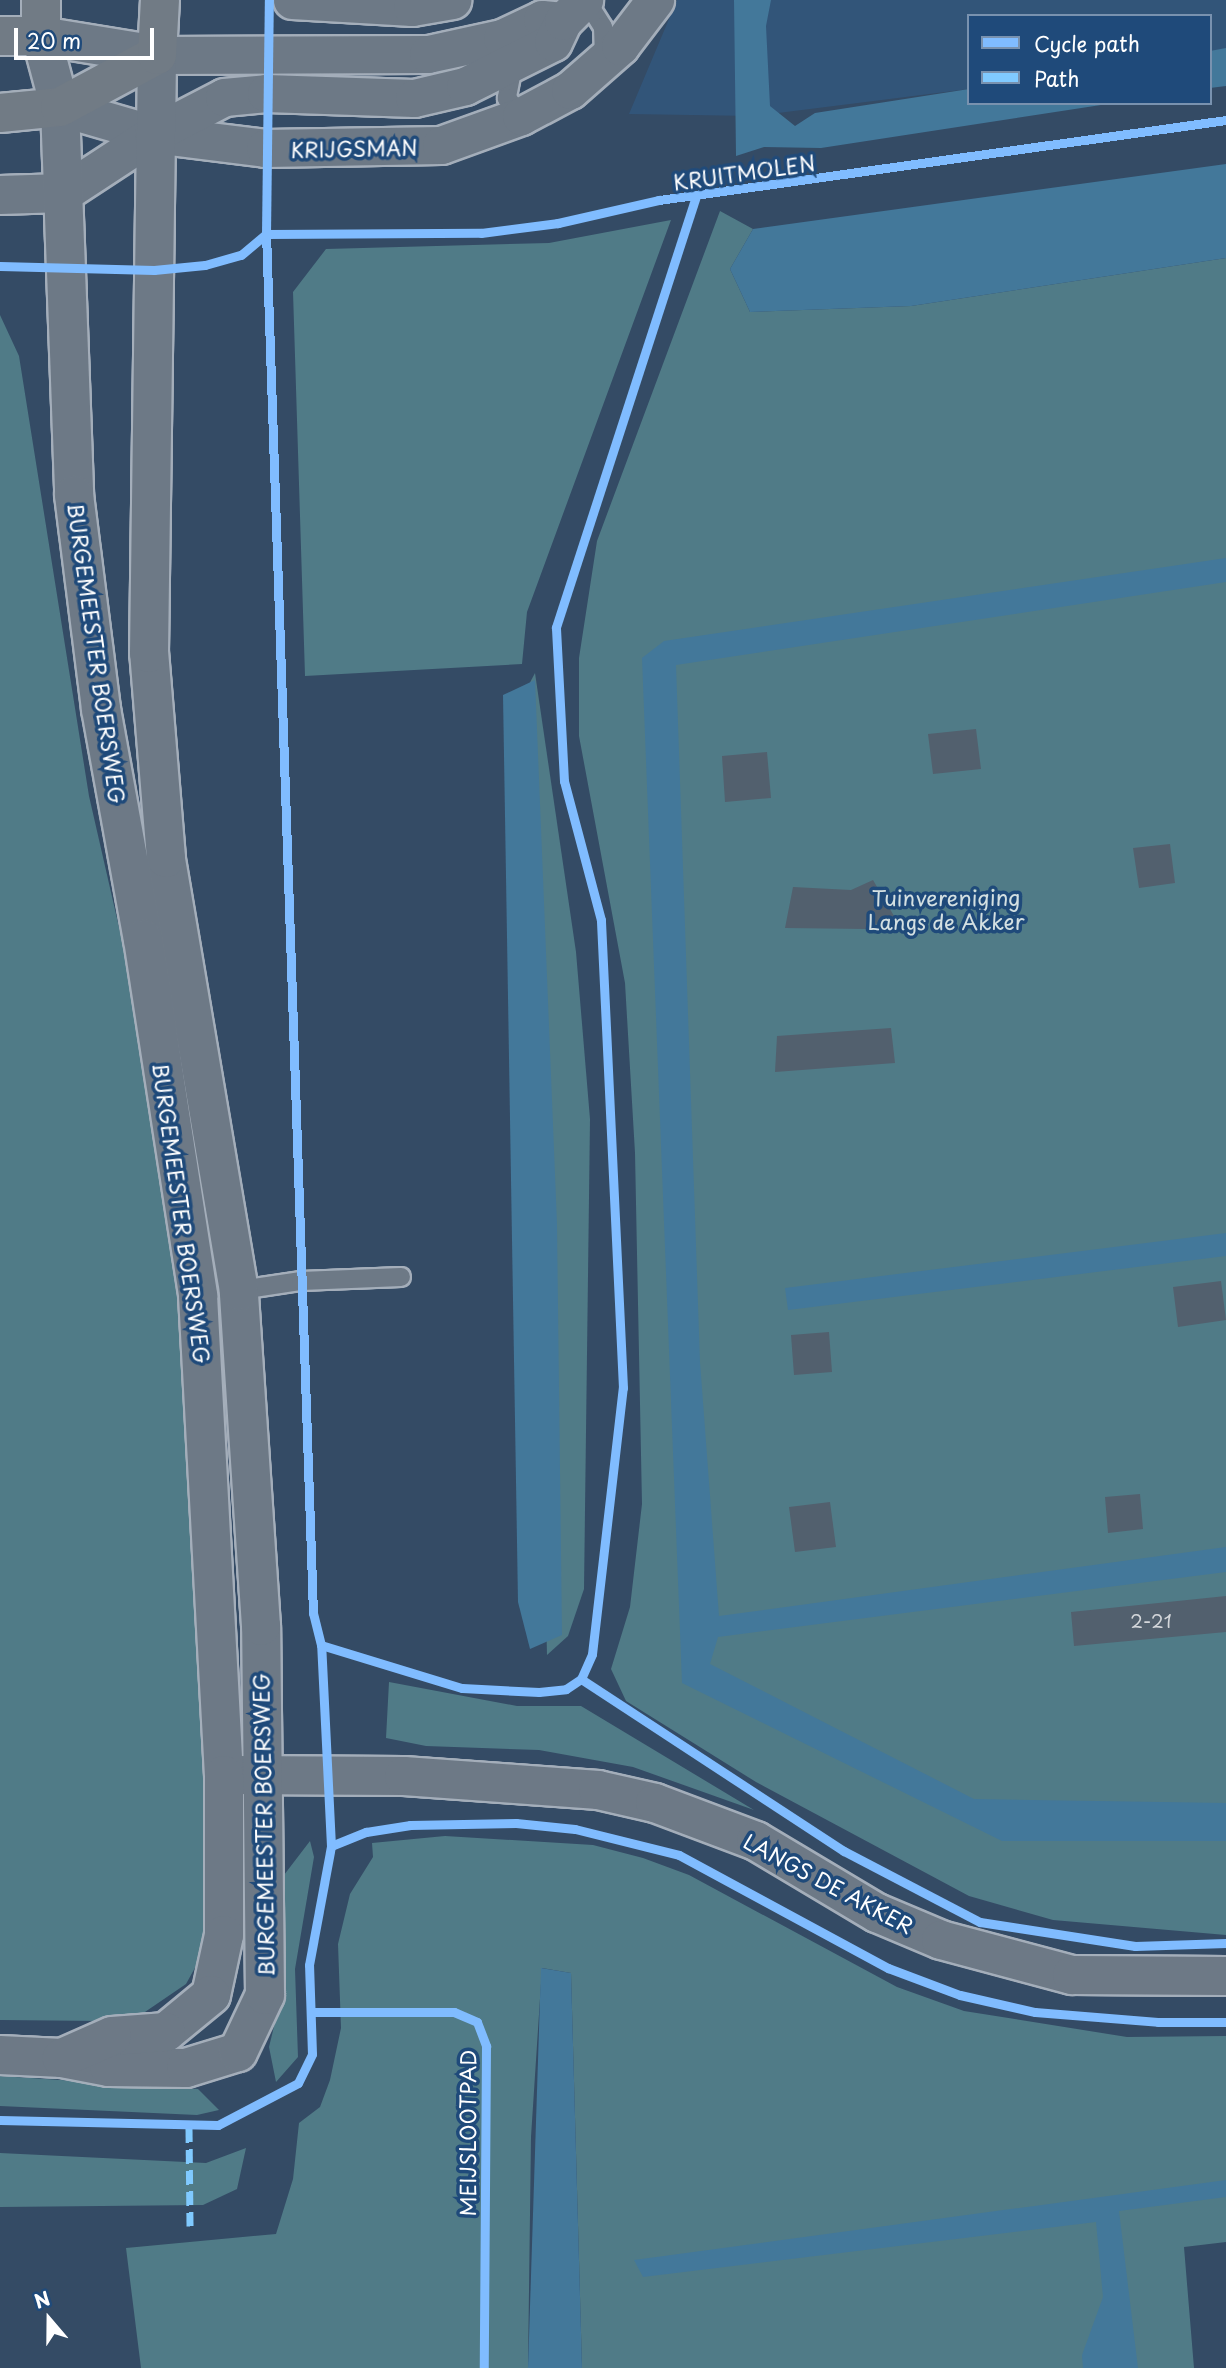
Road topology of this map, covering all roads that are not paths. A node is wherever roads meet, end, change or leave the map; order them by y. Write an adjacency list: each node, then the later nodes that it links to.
1 (160, 0): 8 (main road, BURGEMEESTER BOERSWEG)
2 (292, 0): 3 (street)
3 (452, 0)
4 (655, 0): 9 (street, KRIJGSMAN)
5 (578, 7): 8 (street); 9 (lane); 10 (street)
6 (41, 18): 7 (main road); 8 (street); 11 (street, BURGEMEESTER BOERSWEG)
7 (0, 36)
8 (157, 55): 11 (main road); 14 (street, BURGEMEESTER BOERSWEG)
9 (604, 60): 13 (street, KRIJGSMAN)
10 (513, 66): 13 (lane); 14 (street)
11 (60, 107): 12 (main road); 14 (street, KRIJGSMAN); 15 (street, BURGEMEESTER BOERSWEG)
12 (0, 113)
13 (521, 116): 14 (street, KRIJGSMAN)
14 (153, 134): 15 (street); 18 (street, BURGEMEESTER BOERSWEG)
15 (63, 193): 16 (street); 19 (street, BURGEMEESTER BOERSWEG)
16 (0, 195)
17 (401, 1277): 18 (lane)
18 (239, 1291): 19 (lane); 20 (street, BURGEMEESTER BOERSWEG)
19 (198, 1296): 20 (street, BURGEMEESTER BOERSWEG)
20 (243, 1776): 21 (street, LANGS DE AKKER); 23 (street, BURGEMEESTER BOERSWEG); 23 (street, BURGEMEESTER BOERSWEG)
21 (1226, 1976)
22 (0, 2055): 23 (street)
23 (62, 2058)

